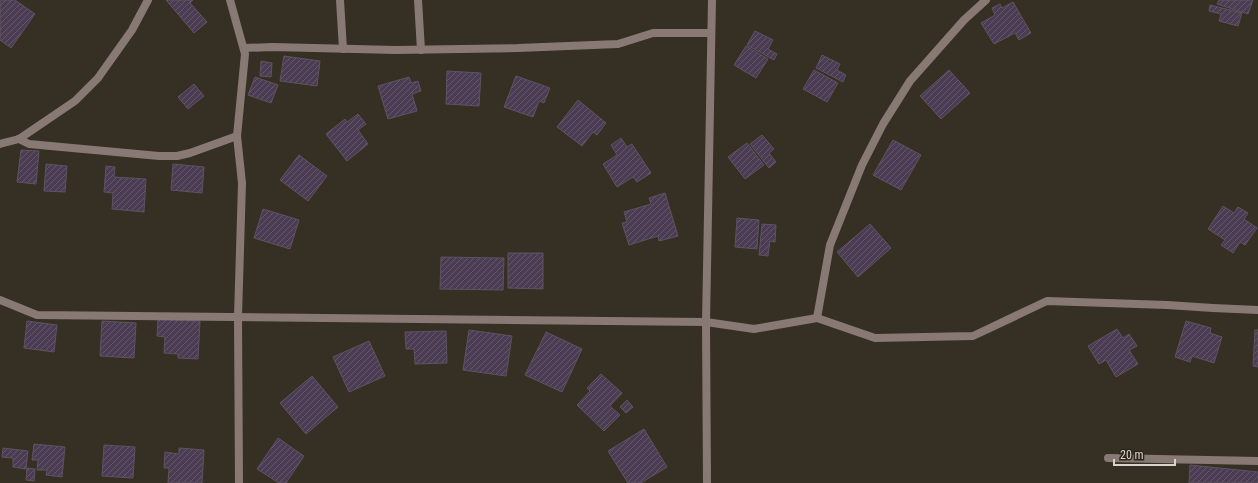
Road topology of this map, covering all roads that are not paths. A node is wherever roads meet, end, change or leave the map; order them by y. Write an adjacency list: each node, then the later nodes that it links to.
1 (148, 0): 12 (street)
2 (230, 0): 8 (street)
3 (340, 0): 9 (street)
4 (418, 0): 10 (street)
5 (712, 0): 7 (street)
6 (986, 0): 17 (street)
7 (711, 33): 10 (street); 18 (street)
8 (244, 48): 9 (street); 11 (street)
9 (343, 49): 10 (street)
10 (421, 50)
11 (236, 136): 12 (street); 16 (street)
12 (19, 139): 13 (street)
13 (0, 144)
14 (0, 300): 16 (street)
15 (1258, 310): 17 (street)
16 (238, 317): 18 (street); 21 (street)
17 (817, 318): 18 (street)
18 (706, 322): 22 (street)
19 (1108, 458): 20 (street)
20 (1258, 461)
21 (239, 483)
22 (707, 483)

